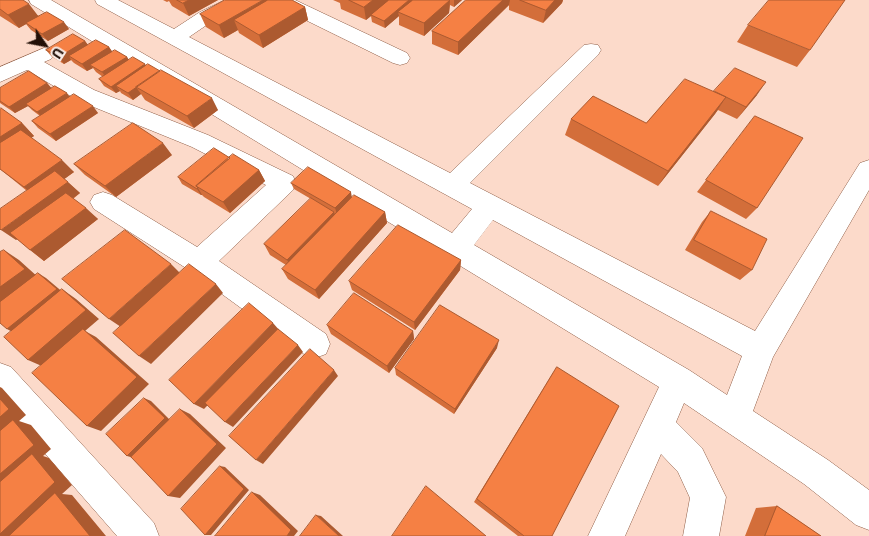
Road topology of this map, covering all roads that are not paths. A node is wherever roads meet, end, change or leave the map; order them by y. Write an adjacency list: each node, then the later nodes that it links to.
1 (38, 0): 7 (street)
2 (104, 0): 5 (street)
3 (240, 0): 6 (street)
4 (280, 0): 9 (street)
5 (125, 12): 6 (street); 7 (street)
6 (175, 36): 15 (street)
7 (76, 37): 10 (street); 12 (street)
8 (591, 50): 15 (street)
9 (400, 58)
10 (28, 62): 11 (street); 14 (street)
11 (0, 75)
12 (310, 161): 14 (street); 18 (street)
13 (869, 169): 21 (street)
14 (284, 182): 19 (street)
15 (451, 187): 17 (street)
16 (103, 202): 19 (street)
17 (490, 207): 18 (street); 21 (street)
18 (456, 248): 23 (street)
19 (199, 262): 20 (street)
20 (315, 344)
21 (760, 350): 24 (street)
22 (0, 378): 27 (street)
23 (678, 381): 24 (street); 25 (street)
24 (734, 418): 26 (street)
25 (657, 426): 28 (street); 29 (street)
26 (869, 512)
27 (141, 536)
28 (606, 536)
29 (701, 536)

